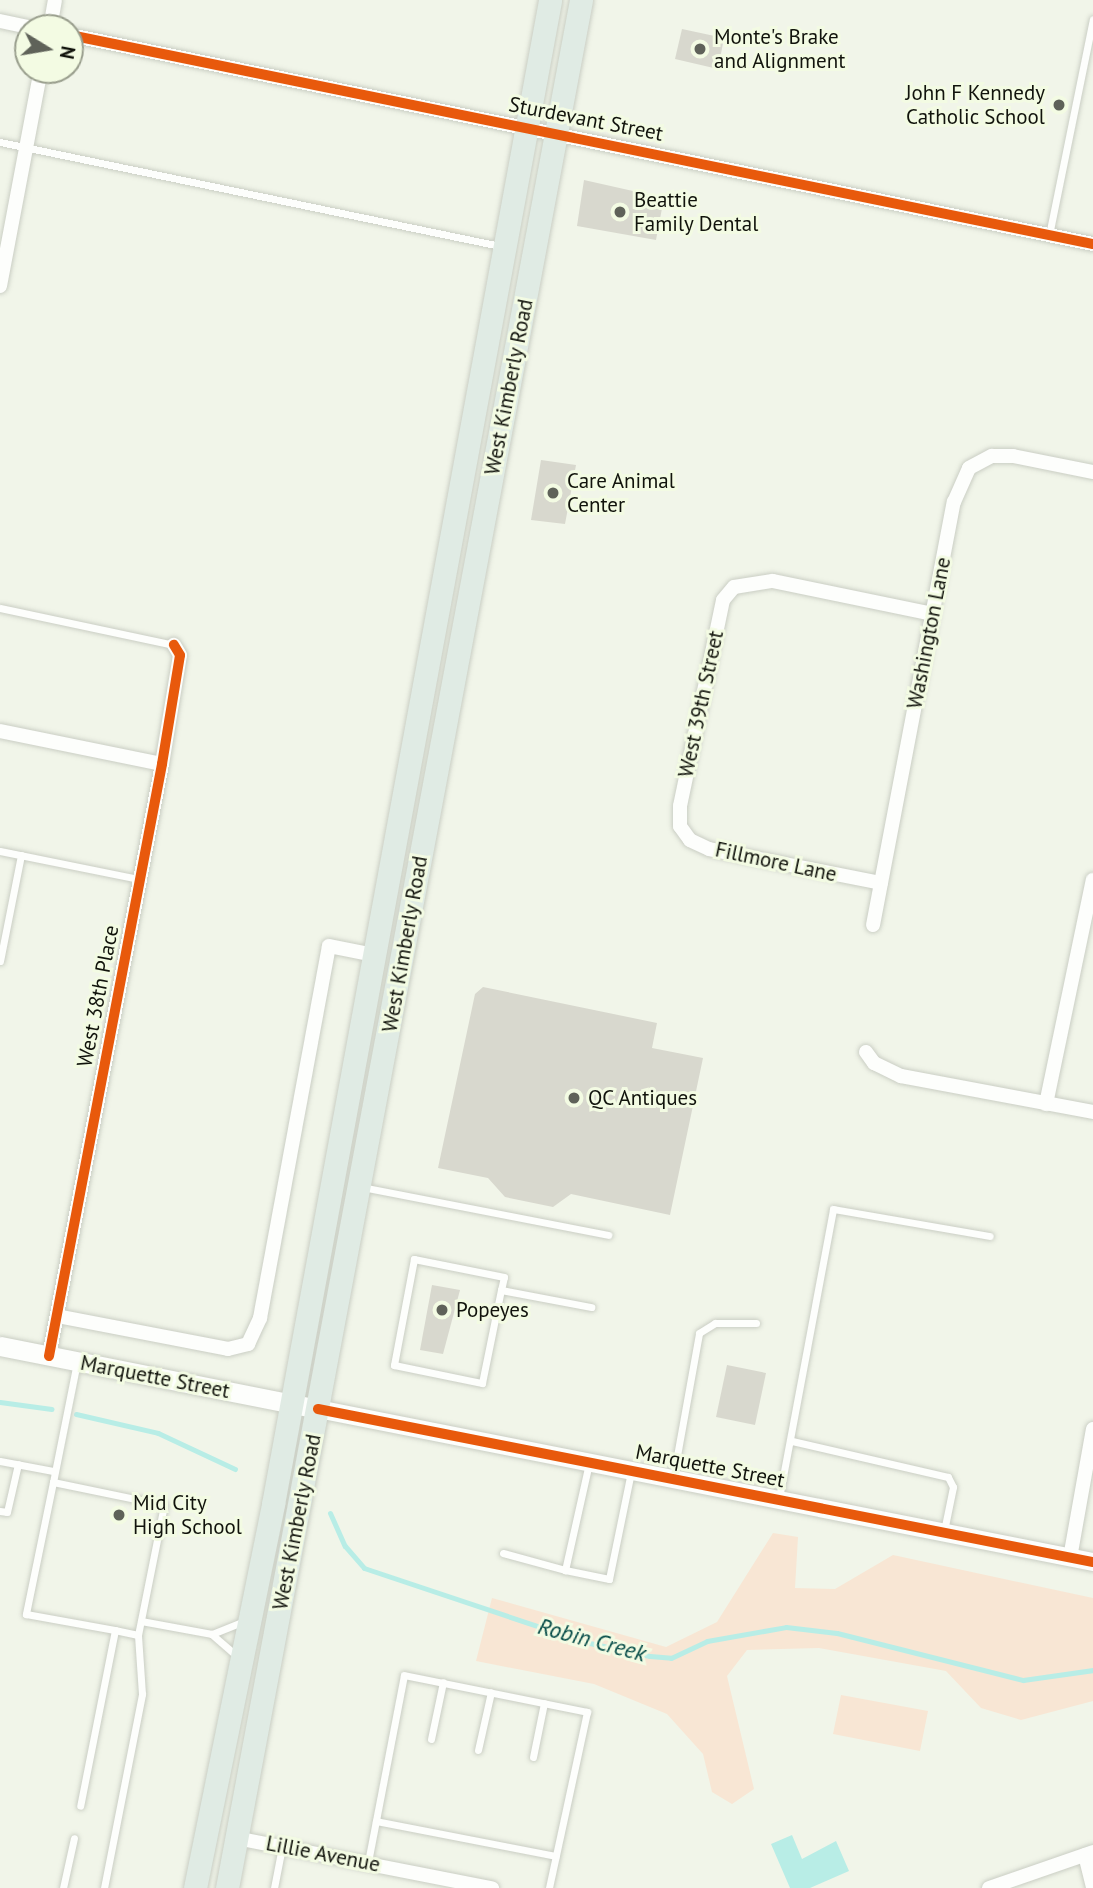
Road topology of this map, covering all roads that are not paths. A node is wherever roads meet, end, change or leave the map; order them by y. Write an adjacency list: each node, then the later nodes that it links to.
1 (550, 0): 6 (main road, West Kimberly Road)
2 (581, 0): 7 (main road, West Kimberly Road)
3 (1093, 19): 10 (lane)
4 (84, 38): 6 (street, Sturdevant Street)
5 (38, 84): 9 (street)
6 (526, 127): 7 (street, Sturdevant Street); 12 (main road, West Kimberly Road)
7 (556, 132): 10 (street, Sturdevant Street); 32 (main road, West Kimberly Road)
8 (0, 142): 9 (lane)
9 (26, 148): 12 (lane); 13 (street)
10 (1049, 235): 11 (street, Sturdevant Street)
11 (1093, 244)
12 (503, 246): 27 (main road, West Kimberly Road)
13 (0, 286)
14 (1093, 472): 16 (street, Washington Lane)
15 (0, 608): 17 (lane)
16 (933, 614): 20 (street, West 39th Street); 24 (street, Washington Lane)
17 (174, 645): 19 (street, West 38th Place)
18 (0, 731): 19 (street)
19 (162, 764): 23 (street, West 38th Place)
20 (680, 825): 24 (street, Fillmore Lane)
21 (0, 851): 22 (lane)
22 (21, 855): 23 (lane); 28 (lane)
23 (140, 879): 37 (street, West 38th Place)
24 (881, 883): 26 (street, Washington Lane)
25 (1092, 889): 30 (street)
26 (873, 925)
27 (374, 955): 39 (street, West Kimberly Road); 43 (main road, West Kimberly Road)
28 (0, 961)
29 (866, 1052): 30 (street)
30 (1046, 1104): 31 (street)
31 (1093, 1112)
32 (361, 1187): 33 (lane); 44 (main road, West Kimberly Road)
33 (608, 1235)
34 (990, 1236): 46 (lane)
35 (501, 1290): 35 (lane); 36 (lane)
36 (591, 1307)
37 (57, 1316): 39 (street, Marquette Street); 41 (street, West 38th Place)
38 (756, 1323): 52 (lane)
39 (248, 1343)
40 (0, 1346): 41 (main road, Marquette Street)
41 (49, 1356): 42 (main road, Marquette Street)
42 (77, 1361): 43 (main road, Marquette Street); 51 (lane)
43 (292, 1404): 44 (main road, Marquette Street); 61 (main road, West Kimberly Road)
44 (318, 1409): 48 (street, Marquette Street); 77 (main road, West Kimberly Road)
45 (1093, 1429): 58 (street)
46 (792, 1441): 54 (lane); 56 (lane)
47 (0, 1461): 49 (lane)
48 (590, 1462): 50 (street, Marquette Street); 60 (lane)
49 (18, 1464): 51 (lane); 55 (lane)
50 (632, 1470): 52 (street, Marquette Street); 60 (lane)
51 (52, 1471): 53 (lane)
52 (673, 1479): 54 (street, Marquette Street)
53 (53, 1482): 62 (lane); 63 (lane)
54 (779, 1499): 56 (street, Marquette Street)
55 (0, 1511)
56 (943, 1534): 58 (street, Marquette Street)
57 (503, 1553): 60 (lane)
58 (1070, 1558): 59 (street, Marquette Street)
59 (1093, 1562)
60 (565, 1570)
61 (248, 1620): 64 (lane); 66 (main road, West Kimberly Road)
62 (141, 1621): 64 (lane); 65 (lane)
63 (115, 1630): 65 (lane); 73 (lane)
64 (212, 1634): 66 (lane)
65 (138, 1635): 83 (lane)
66 (240, 1658): 75 (main road, West Kimberly Road)
67 (443, 1682): 68 (lane); 70 (lane); 74 (lane)
68 (491, 1692): 69 (lane); 71 (lane)
69 (544, 1703): 72 (lane); 80 (lane)
70 (431, 1739)
71 (478, 1751)
72 (533, 1757)
73 (80, 1806)
74 (376, 1821): 80 (lane); 81 (lane)
75 (206, 1832): 84 (main road, West Kimberly Road); 85 (main road)
76 (74, 1838): 82 (lane)
77 (236, 1838): 78 (street, Lillie Avenue); 86 (main road, West Kimberly Road)
78 (282, 1846): 81 (street, Lillie Avenue); 87 (lane)
79 (1089, 1853): 90 (street); 91 (street)
80 (556, 1856): 89 (lane)
81 (368, 1862): 88 (street, Lillie Avenue)
82 (63, 1888)
83 (104, 1888)
84 (195, 1888)
85 (210, 1888)
86 (227, 1888)
87 (274, 1888)
88 (492, 1888)
89 (549, 1888)
90 (989, 1888)
91 (1093, 1888)

